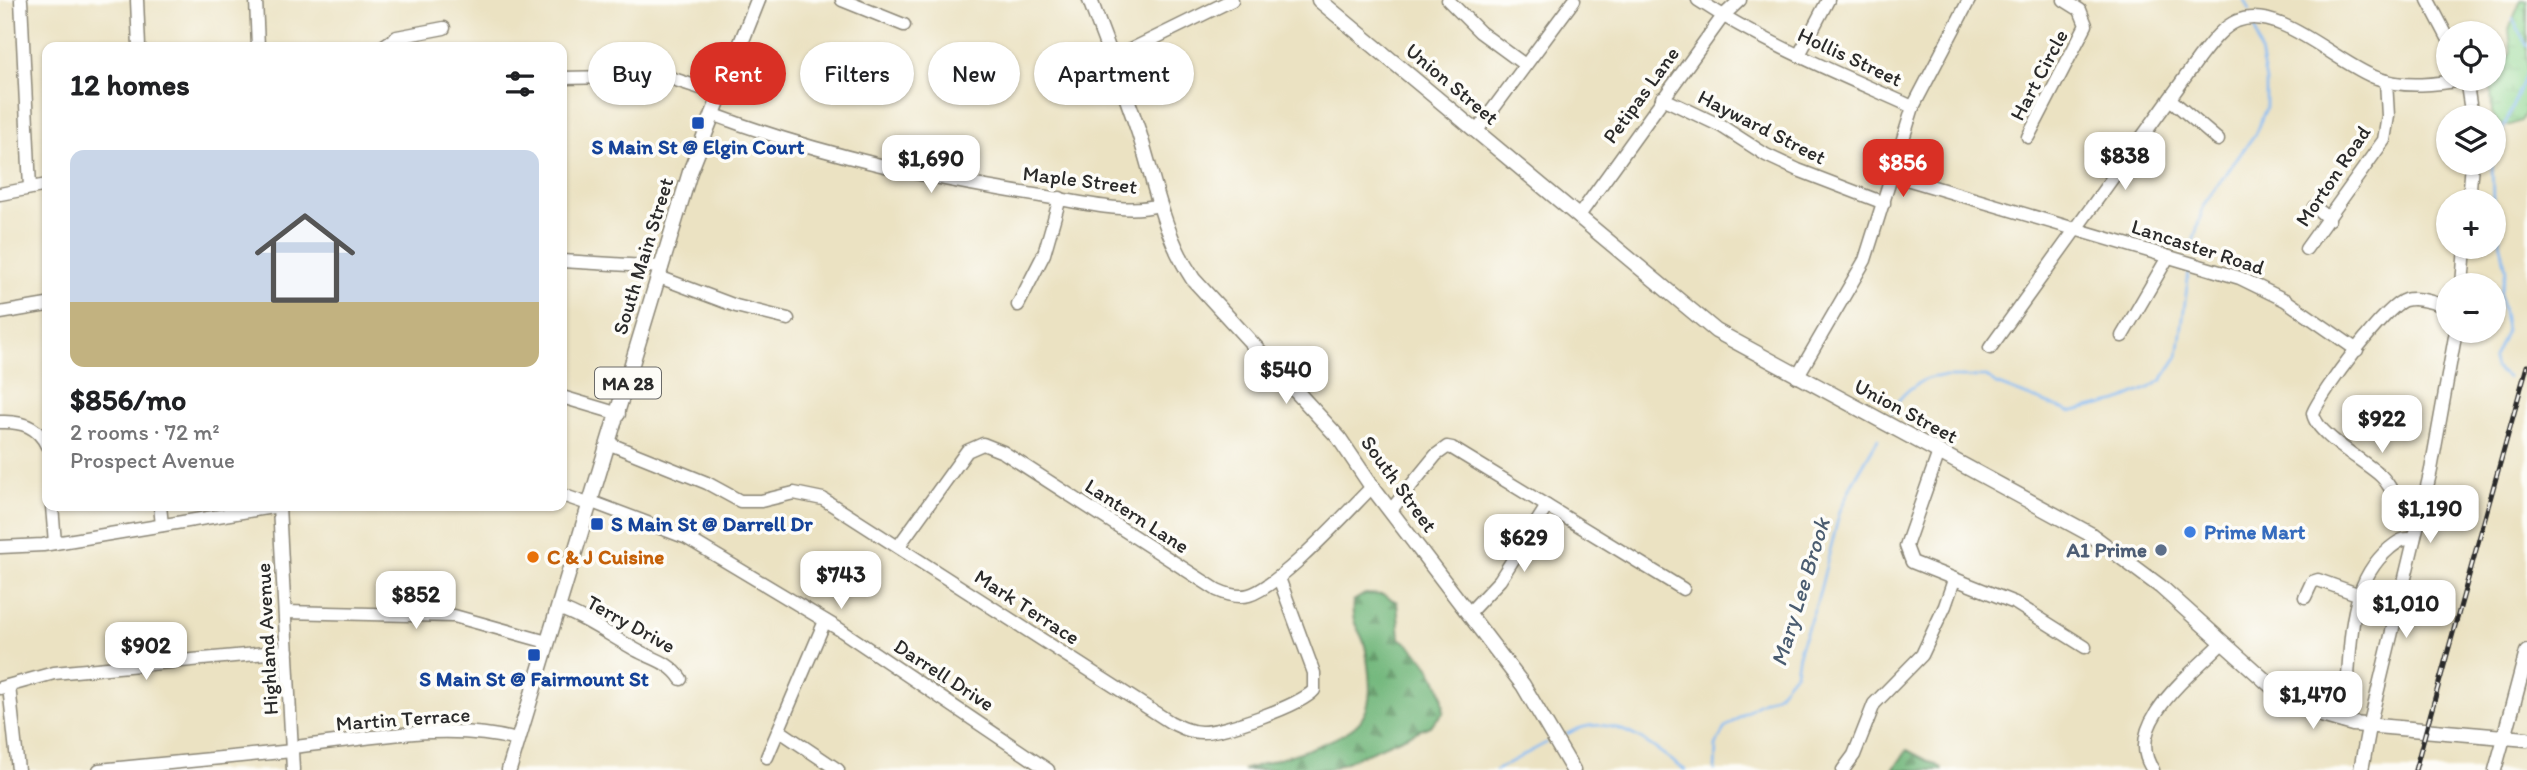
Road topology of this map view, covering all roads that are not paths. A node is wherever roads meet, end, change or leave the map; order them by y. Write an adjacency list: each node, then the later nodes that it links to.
1 (21, 0): 44 (street)
2 (137, 0): 21 (street)
3 (256, 0): 22 (street)
4 (758, 0): 24 (main road, South Main Street / MA 28)
5 (842, 0): 19 (street)
6 (1090, 0): 25 (main road, South Street)
7 (1232, 0): 26 (street)
8 (1319, 0): 39 (main road, Union Street)
9 (1448, 0): 28 (street)
10 (1574, 0): 28 (street)
11 (1699, 0): 17 (street, Hollis Street)
12 (1740, 0): 17 (street, Petipas Lane)
13 (1828, 0): 27 (street)
14 (1969, 0): 37 (street)
15 (2064, 0): 40 (street, Hart Circle)
16 (2428, 0): 18 (street)
17 (1723, 16): 27 (street, Hollis Street); 33 (street, Petipas Lane)
18 (2439, 21)
19 (904, 25)
20 (444, 28): 23 (street)
21 (139, 42)
22 (258, 42)
23 (390, 42)
24 (741, 42)
25 (1106, 42)
26 (1147, 42)
27 (1799, 55): 37 (street, Hollis Street)
28 (1525, 65): 39 (street)
29 (567, 78): 32 (street)
30 (2386, 81): 31 (street); 34 (street); 51 (street, Morton Road)
31 (2436, 83)
32 (690, 85)
33 (1662, 98): 47 (street, Hayward Street); 50 (street, Petipas Lane)
34 (2170, 99): 41 (street); 52 (street)
35 (715, 105): 38 (main road, South Main Street / MA 28)
36 (1128, 105): 48 (main road, South Street)
37 (1913, 107): 42 (street)
38 (712, 114): 46 (street, Maple Street); 56 (main road, South Main Street / MA 28)
39 (1476, 132): 50 (main road, Union Street)
40 (2028, 137)
41 (2218, 140)
42 (1893, 175): 47 (street); 52 (street, Lancaster Road)
43 (42, 186): 44 (street)
44 (30, 188): 45 (street)
45 (0, 194)
46 (1060, 198): 48 (street, Maple Street); 58 (street)
47 (1884, 203): 66 (street)
48 (1159, 205): 73 (main road, South Street)
49 (2315, 207): 51 (street)
50 (1578, 217): 66 (main road, Union Street)
51 (2329, 219): 53 (street, Morton Road)
52 (2077, 230): 54 (street, Lancaster Road); 64 (street)
53 (2306, 249)
54 (2168, 257): 62 (street); 65 (street, Lancaster Road)
55 (567, 262): 56 (street)
56 (660, 272): 61 (street); 68 (main road, South Main Street / MA 28)
57 (2436, 304): 65 (street)
58 (1018, 305)
59 (42, 306): 60 (street)
60 (0, 313)
61 (788, 319)
62 (2122, 336)
63 (2454, 343): 82 (street)
64 (1990, 348)
65 (2357, 350): 82 (street)
66 (1797, 377): 72 (main road, Union Street)
67 (567, 398): 68 (street)
68 (619, 414): 71 (main road, South Main Street / MA 28)
69 (0, 422): 70 (street)
70 (42, 438)
71 (610, 444): 75 (main road, South Main Street / MA 28); 87 (street, Mark Terrace)
72 (1939, 452): 89 (street); 98 (main road, Union Street)
73 (1373, 487): 77 (main road, South Street); 88 (street, Lantern Lane)
74 (567, 497): 75 (street, Darrell Drive)
75 (591, 504): 93 (main road, South Main Street / MA 28); 96 (street, Darrell Drive)
76 (1547, 506): 77 (street); 90 (street); 95 (street)
77 (1391, 510): 95 (main road, South Street)
78 (52, 511): 85 (street)
79 (161, 511): 83 (street)
80 (248, 511): 83 (street)
81 (279, 511): 94 (street, Highland Avenue)
82 (2418, 524): 84 (street)
83 (162, 525): 85 (street)
84 (2414, 540): 91 (street); 105 (street)
85 (55, 543): 86 (street)
86 (0, 547)
87 (898, 547): 88 (street, Lantern Lane); 88 (street, Mark Terrace)
88 (1279, 578)
89 (1954, 580): 99 (street); 119 (street)
90 (1683, 589)
91 (2360, 595): 92 (street); 104 (street)
92 (2305, 597)
93 (558, 608): 97 (main road, South Main Street / MA 28); 102 (street, Terry Drive)
94 (285, 612): 97 (street); 100 (street, Highland Avenue)
95 (1468, 614): 118 (main road, South Street)
96 (825, 621): 106 (street); 117 (street, Darrell Drive)
97 (547, 642): 109 (main road, South Main Street / MA 28)
98 (2222, 643): 104 (main road, Union Street); 120 (street)
99 (2085, 648)
100 (287, 652): 103 (street); 110 (street, Highland Avenue)
101 (2527, 652): 107 (main road)
102 (681, 679)
103 (4, 687): 112 (street)
104 (2343, 722): 105 (main road, Union Street)
105 (2368, 727): 107 (main road, Union Street); 121 (main road)
106 (780, 731): 111 (street); 116 (street)
107 (2504, 738): 108 (main road, Union Street); 122 (street)
108 (2527, 739)
109 (517, 740): 110 (street, Martin Terrace); 115 (main road, South Main Street / MA 28)
110 (292, 749): 113 (street, Martin Terrace); 114 (street, Highland Avenue)
111 (767, 757)
112 (18, 770)
113 (99, 770)
114 (293, 770)
115 (509, 770)
116 (838, 770)
117 (1048, 770)
118 (1573, 770)
119 (1843, 770)
120 (2153, 770)
121 (2361, 770)
122 (2495, 770)

